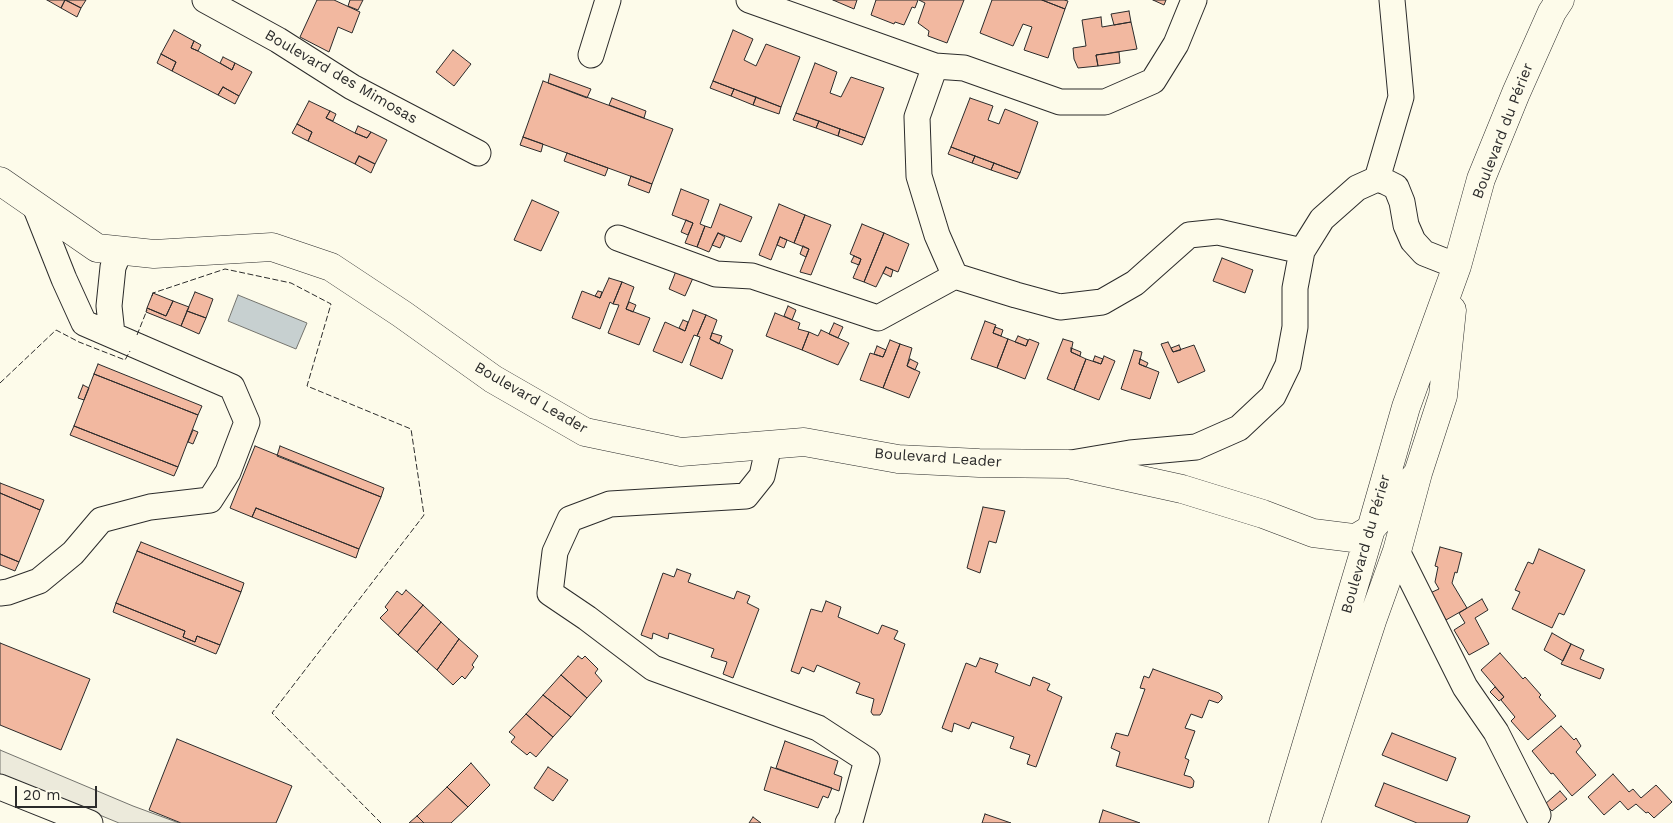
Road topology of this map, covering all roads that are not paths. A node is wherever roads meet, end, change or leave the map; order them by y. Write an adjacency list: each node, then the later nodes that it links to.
1 (205, 0): 9 (street, Boulevard des Mimosas)
2 (608, 0): 7 (street)
3 (749, 0): 8 (street)
4 (1194, 0): 8 (street)
5 (1392, 0): 10 (street)
6 (1560, 0): 16 (street, Boulevard du Périer)
7 (591, 55)
8 (935, 66): 17 (street)
9 (478, 153)
10 (1377, 179): 15 (street); 16 (street)
11 (0, 181): 12 (street, Boulevard Leader)
12 (35, 206): 14 (street, Boulevard Leader); 18 (street)
13 (618, 238): 17 (street)
14 (120, 250): 18 (street); 19 (street, Boulevard Leader)
15 (1302, 251): 17 (street); 20 (street)
16 (1457, 266): 21 (street, Boulevard du Périer); 22 (street, Boulevard du Périer)
17 (955, 276)
18 (112, 334): 26 (street)
19 (769, 445): 20 (street, Boulevard Leader); 30 (street)
20 (1068, 464): 23 (street, Boulevard Leader)
21 (1418, 474): 22 (street); 24 (street, Boulevard du Périer)
22 (1371, 529): 23 (street); 25 (street, Boulevard du Périer)
23 (1313, 533): 25 (street)
24 (1397, 551): 28 (street); 32 (street, Boulevard du Périer)
25 (1357, 576): 31 (street, Boulevard du Périer)
26 (0, 593)
27 (0, 787): 29 (street)
28 (1538, 815)
29 (90, 823)
30 (848, 823)
31 (1283, 823)
32 (1306, 823)

